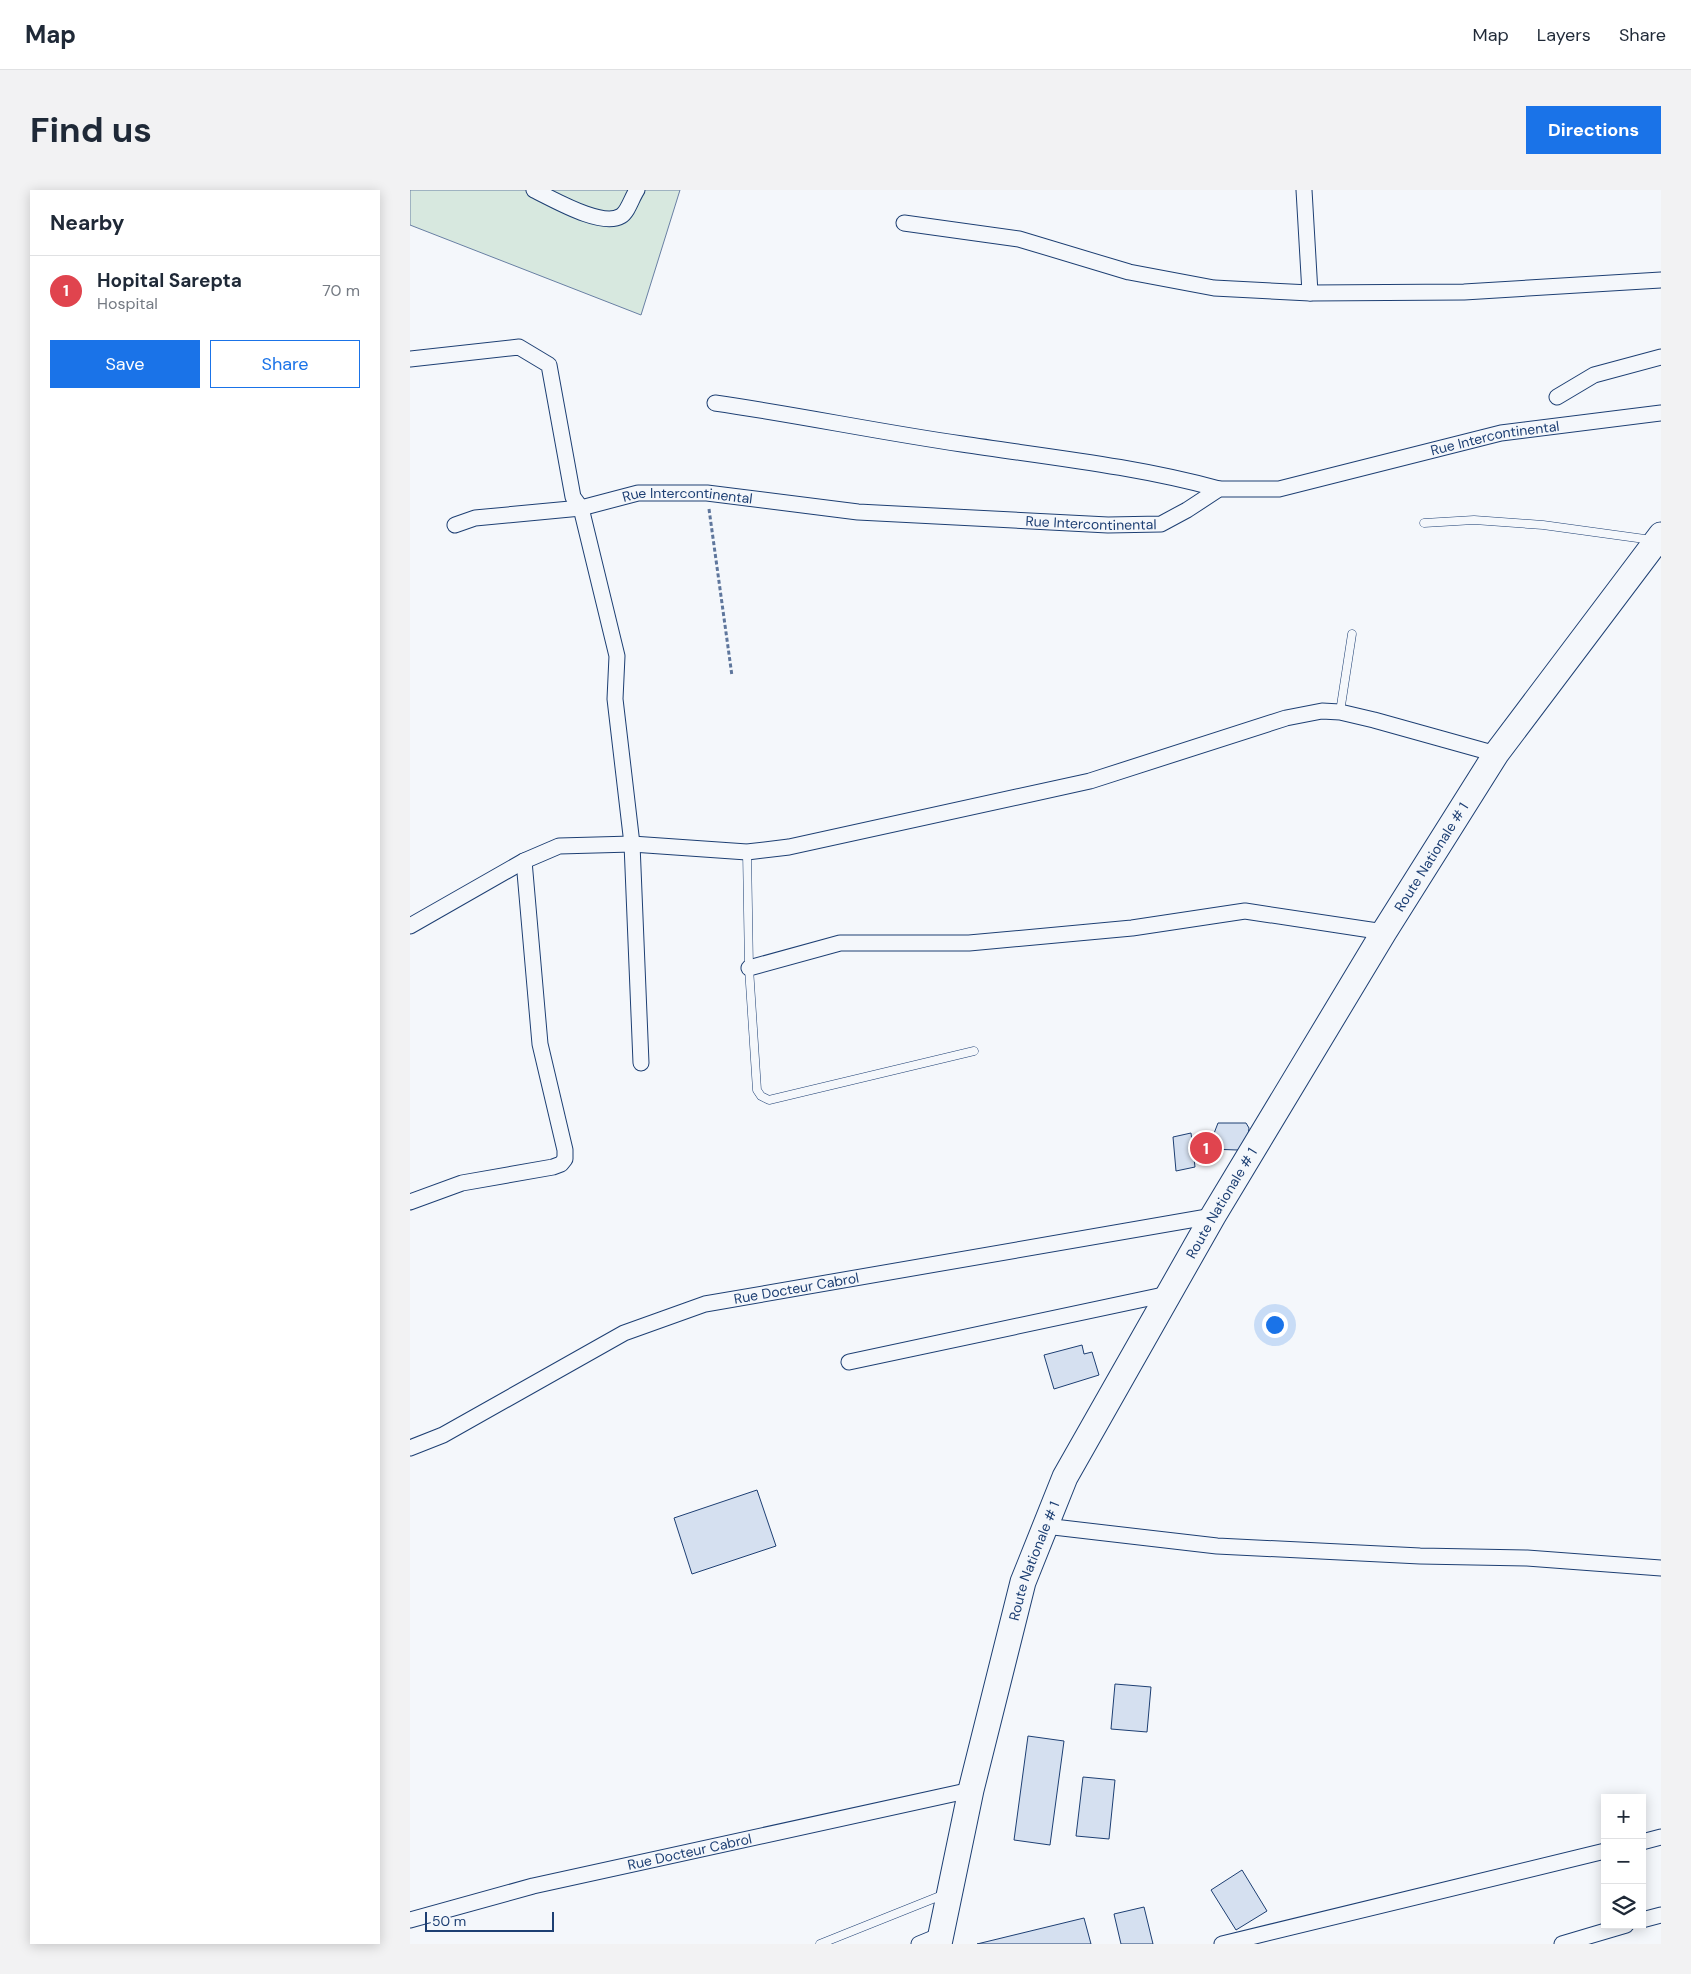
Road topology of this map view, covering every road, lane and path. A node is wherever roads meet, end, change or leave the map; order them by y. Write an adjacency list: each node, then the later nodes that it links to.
1 (534, 190): 2 (street)
2 (637, 190)
3 (1304, 190): 6 (street)
4 (904, 223): 6 (street)
5 (1661, 280): 6 (street)
6 (1310, 293)
7 (1661, 357): 9 (street)
8 (410, 360): 14 (street)
9 (1558, 397)
10 (715, 403): 12 (street)
11 (1661, 413): 12 (street, Rue Intercontinental)
12 (1219, 489): 13 (street, Rue Intercontinental)
13 (707, 493): 14 (street, Rue Intercontinental); 19 (path)
14 (577, 502): 16 (street, Rue Intercontinental); 22 (street)
15 (1424, 523): 17 (lane)
16 (456, 525)
17 (1659, 538): 21 (main road, Route Nationale # 1)
18 (1352, 634): 20 (lane)
19 (732, 676)
20 (1340, 712): 21 (street); 23 (street)
21 (1496, 754): 26 (main road, Route Nationale # 1)
22 (632, 844): 23 (street); 24 (street); 29 (street)
23 (747, 852): 27 (lane)
24 (524, 861): 25 (street); 30 (street)
25 (410, 926)
26 (1384, 932): 27 (street); 31 (main road, Route Nationale # 1)
27 (749, 968): 28 (lane)
28 (974, 1051)
29 (641, 1063)
30 (410, 1202)
31 (1213, 1216): 32 (main road, Route Nationale # 1); 34 (street, Rue Docteur Cabrol)
32 (1168, 1294): 33 (street); 35 (main road, Route Nationale # 1)
33 (849, 1362)
34 (410, 1448)
35 (1046, 1526): 36 (street); 37 (main road, Route Nationale # 1)
36 (1661, 1568)
37 (970, 1790): 41 (main road, Route Nationale # 1); 44 (street, Rue Docteur Cabrol)
38 (1661, 1837): 39 (street)
39 (1646, 1841)
40 (1601, 1852): 48 (street)
41 (949, 1892): 46 (main road, Route Nationale # 1); 47 (lane)
42 (1661, 1915): 43 (street)
43 (1646, 1919)
44 (410, 1920)
45 (1613, 1929): 49 (street)
46 (933, 1941)
47 (820, 1944)
48 (1222, 1944)
49 (1562, 1944)

